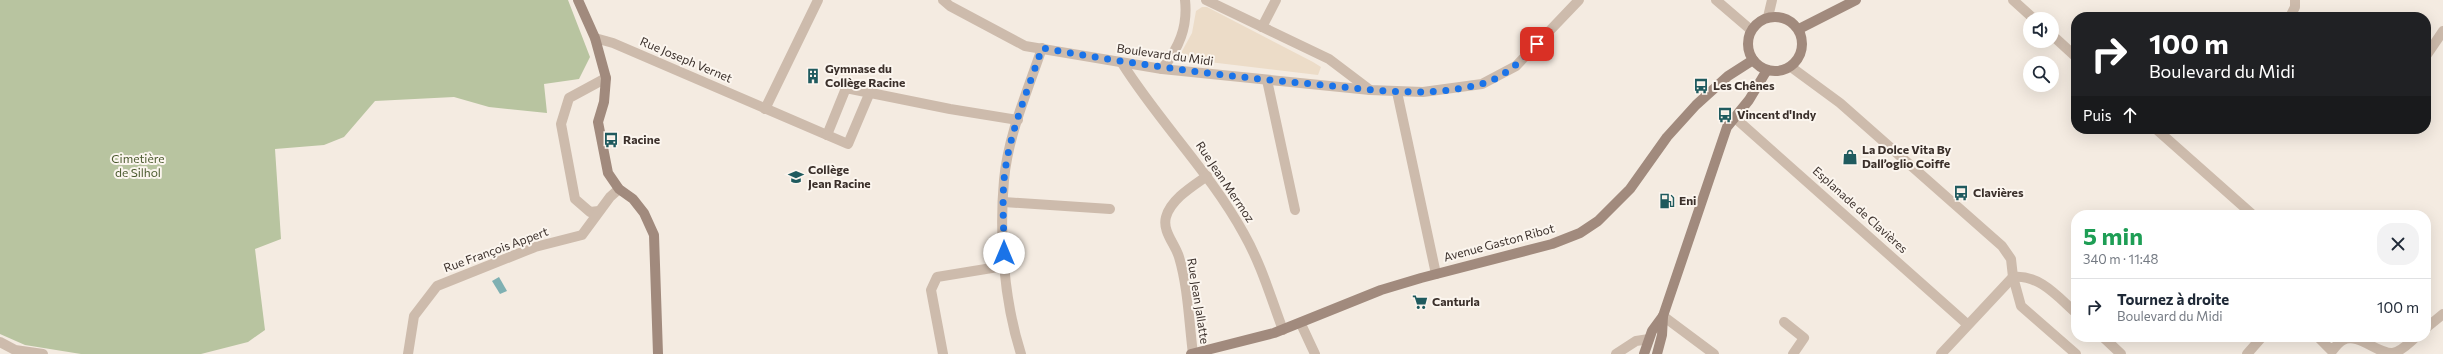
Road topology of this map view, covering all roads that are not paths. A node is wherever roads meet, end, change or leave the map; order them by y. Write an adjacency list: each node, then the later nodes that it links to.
1 (578, 0): 20 (street)
2 (818, 0): 35 (street)
3 (943, 0): 22 (street, Boulevard du Midi)
4 (1185, 0): 28 (street)
5 (1206, 0): 16 (street)
6 (1276, 0): 16 (street)
7 (1579, 0): 34 (street, Boulevard du Midi)
8 (1716, 0): 18 (street)
9 (1772, 0): 15 (street)
10 (1856, 0): 17 (street)
11 (2013, 0): 13 (street)
12 (2296, 0): 14 (street)
13 (2026, 12)
14 (2292, 12)
15 (1768, 17): 17 (street); 18 (street)
16 (1262, 27): 32 (street)
17 (1799, 29): 27 (street)
18 (1752, 30): 25 (street)
19 (2443, 31): 23 (street)
20 (594, 38): 30 (street); 35 (street, Rue Joseph Vernet)
21 (2059, 41): 24 (street)
22 (1042, 48): 26 (street, Boulevard du Midi); 37 (street)
23 (2431, 49)
24 (2071, 52)
25 (1753, 60): 29 (street); 48 (street, Avenue Gaston Ribot)
26 (1122, 62): 28 (street, Boulevard du Midi); 40 (street, Rue Jean Mermoz)
27 (1791, 67): 29 (street); 49 (street)
28 (1162, 69): 31 (street, Boulevard du Midi)
29 (1767, 70): 36 (street)
30 (606, 78): 41 (street); 46 (street)
31 (1267, 80): 32 (street, Boulevard du Midi); 44 (street)
32 (1370, 90): 34 (street, Boulevard du Midi)
33 (870, 92): 37 (street); 39 (street); 39 (street, Rue Joseph Vernet)
34 (1397, 92): 48 (street)
35 (765, 109): 39 (street, Rue Joseph Vernet)
36 (1734, 117): 51 (street); 55 (street, Esplanade de Clavières)
37 (1018, 120): 42 (street)
38 (2162, 134): 45 (street)
39 (827, 135)
40 (1207, 176): 57 (street, Rue Jean Mermoz); 71 (street, Rue Jean Jallatte)
41 (619, 189): 46 (street, Rue François Appert); 68 (street)
42 (1004, 202): 43 (street); 47 (street)
43 (1110, 209)
44 (1295, 210)
45 (2247, 210)
46 (599, 211): 67 (street, Rue François Appert)
47 (1004, 266): 69 (street); 70 (street)
48 (1436, 274): 54 (street, Avenue Gaston Ribot)
49 (2013, 277): 50 (street); 55 (street); 79 (street)
50 (2071, 309)
51 (1662, 316): 58 (street); 75 (street); 76 (street)
52 (2442, 316): 56 (street)
53 (1784, 322): 77 (street)
54 (1301, 324): 57 (street, Avenue Gaston Ribot); 72 (street)
55 (1967, 324): 78 (street)
56 (2431, 324)
57 (1283, 330): 71 (street, Avenue Gaston Ribot)
58 (1649, 339): 73 (street); 74 (street)
59 (0, 342): 66 (street)
60 (2108, 342): 80 (street)
61 (2258, 342): 81 (street)
62 (2323, 342): 63 (street)
63 (2340, 342)
64 (2362, 342): 65 (street)
65 (2410, 342)
66 (42, 354)
67 (408, 354)
68 (658, 354)
69 (943, 354)
70 (1021, 354)
71 (1192, 354)
72 (1315, 354)
73 (1616, 354)
74 (1644, 354)
75 (1657, 354)
76 (1714, 354)
77 (1793, 354)
78 (1941, 354)
79 (2076, 354)
80 (2121, 354)
81 (2247, 354)

